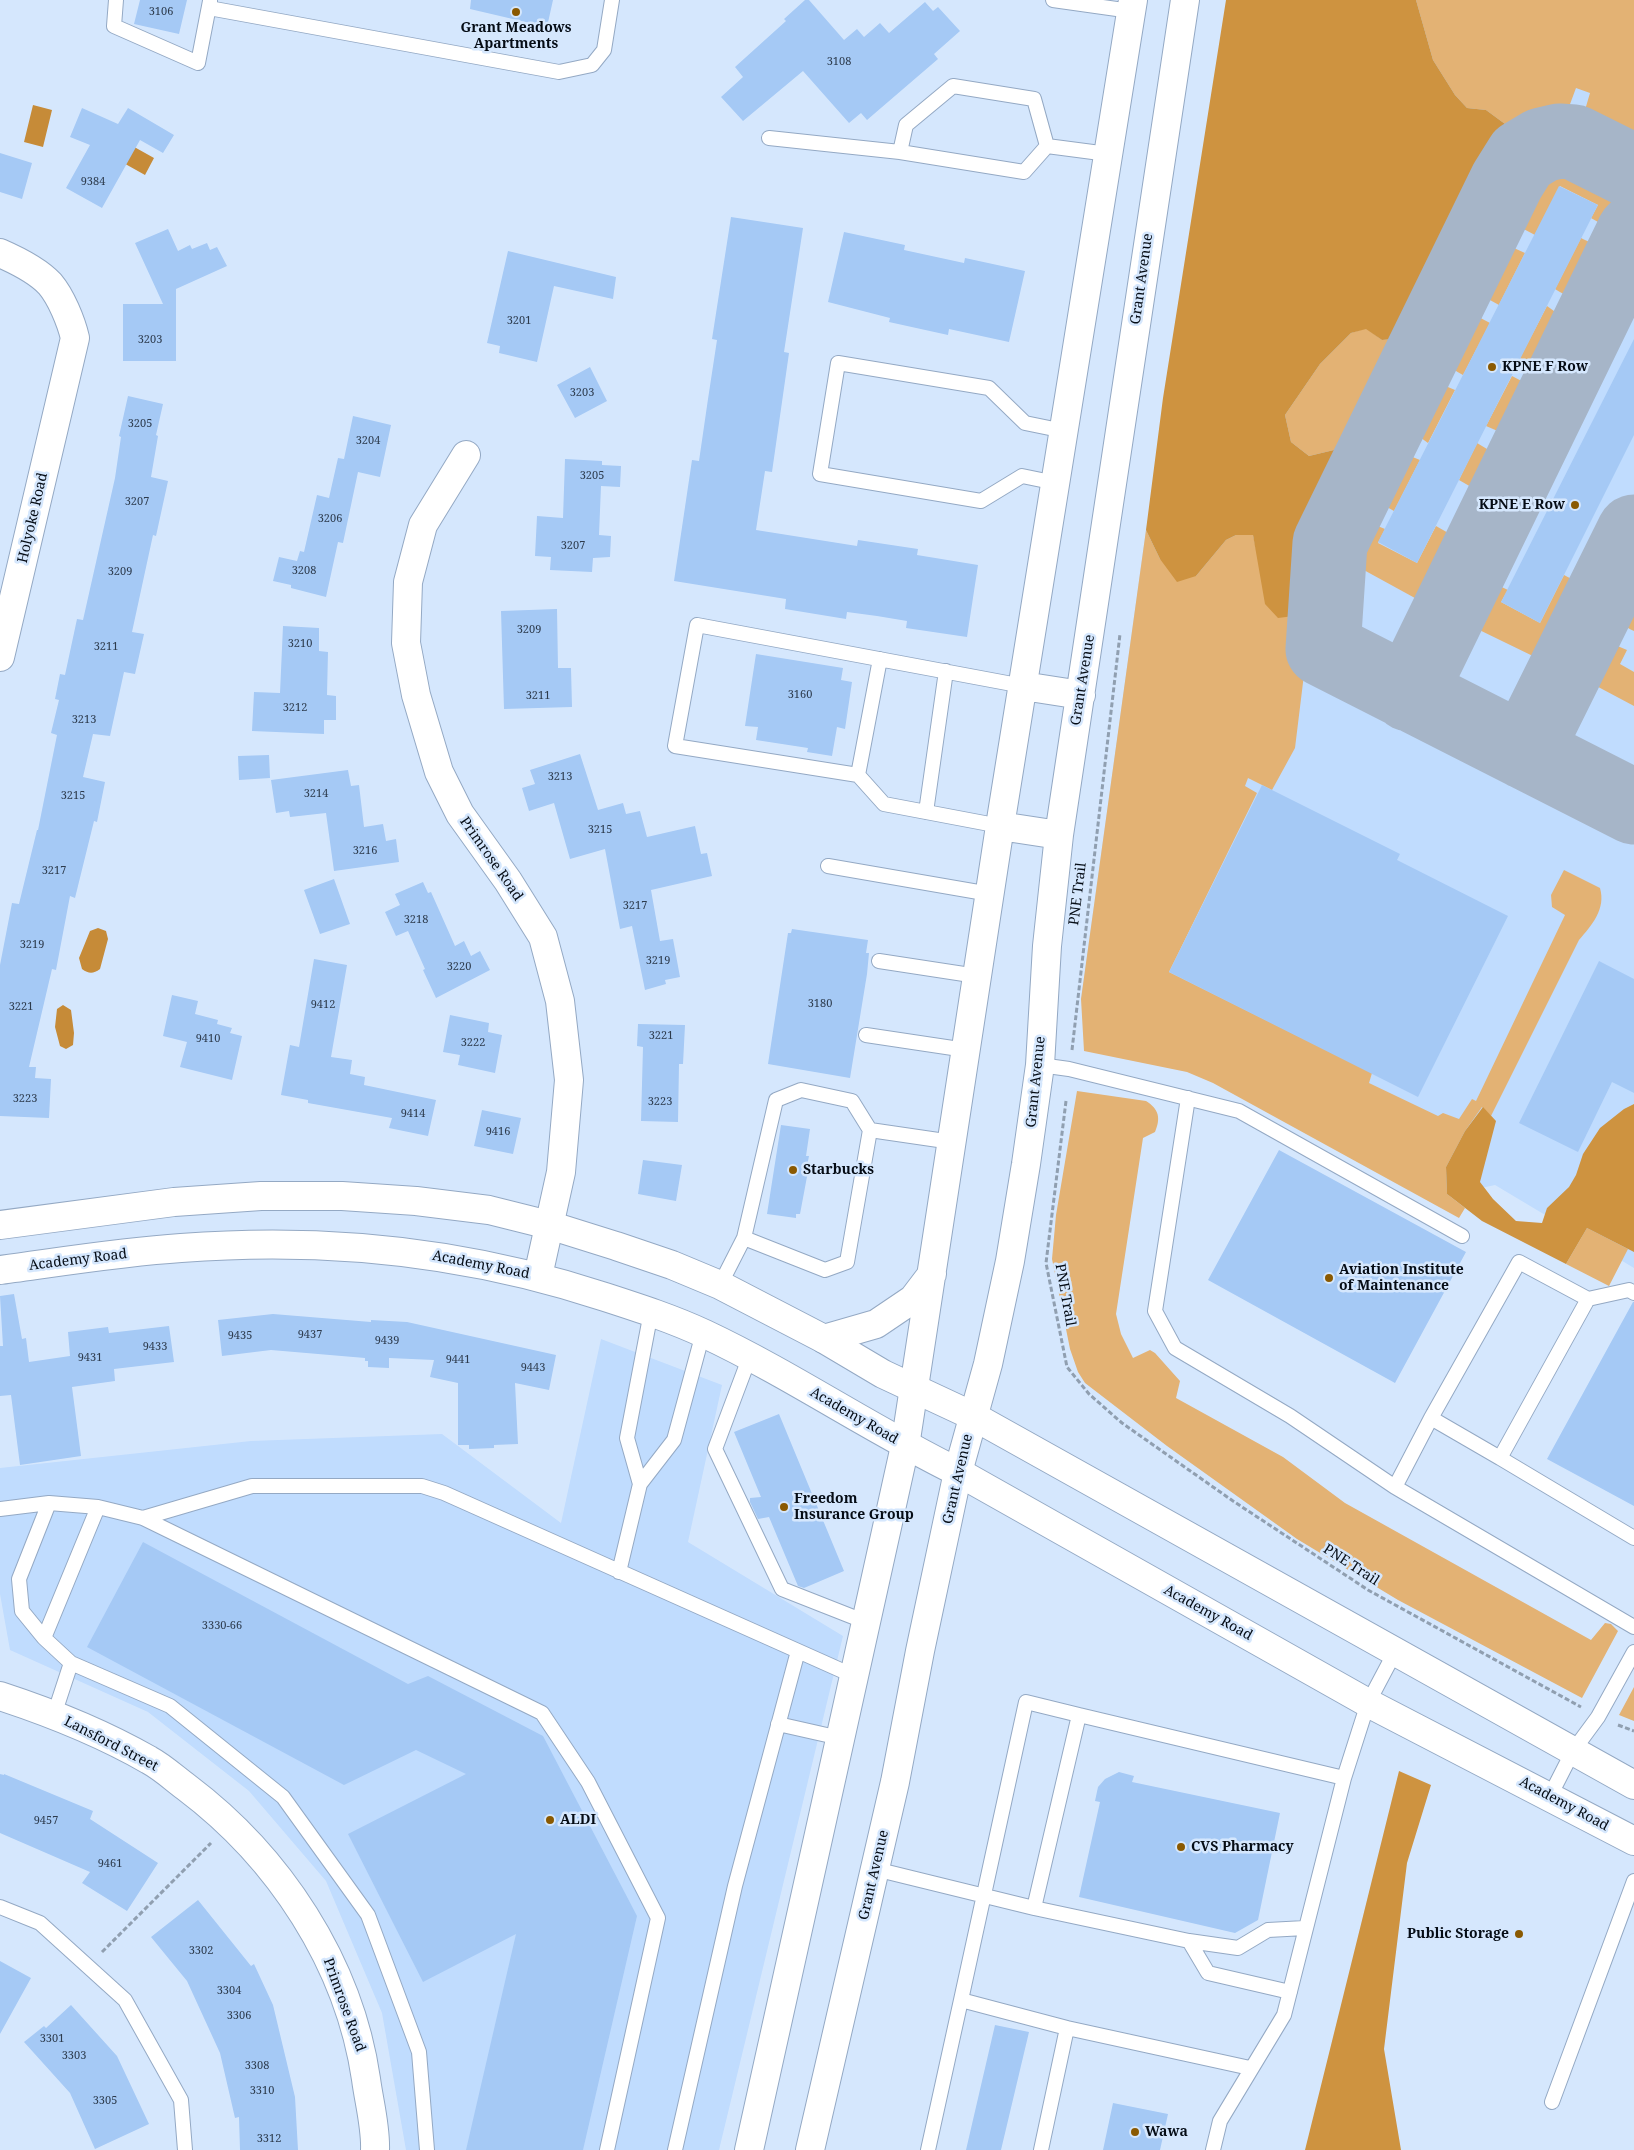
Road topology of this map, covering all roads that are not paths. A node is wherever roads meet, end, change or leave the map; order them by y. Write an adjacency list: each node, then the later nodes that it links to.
1 (116, 0): 5 (lane)
2 (612, 0): 5 (lane)
3 (1053, 0): 6 (lane)
4 (1185, 0): 20 (main road, Grant Avenue)
5 (210, 4)
6 (1132, 6): 10 (main road)
7 (769, 138): 9 (lane)
8 (1047, 146): 9 (lane); 9 (lane); 10 (lane)
9 (900, 152)
10 (1108, 154): 12 (main road)
11 (0, 253): 15 (main road, Holyoke Road)
12 (1064, 431): 14 (main road); 14 (lane)
13 (466, 455): 36 (main road, Primrose Road)
14 (1056, 483): 19 (main road)
15 (10, 572): 16 (main road, Holyoke Road)
16 (0, 657)
17 (880, 659): 18 (lane); 21 (lane); 21 (lane)
18 (946, 671): 19 (lane); 22 (lane)
19 (1023, 686): 20 (main road); 23 (main road)
20 (1081, 695): 24 (main road, Grant Avenue)
21 (858, 775): 22 (lane)
22 (926, 812): 23 (lane)
23 (1000, 826): 24 (main road); 26 (main road)
24 (1059, 835): 31 (main road, Grant Avenue)
25 (828, 866): 26 (lane)
26 (990, 894): 28 (main road)
27 (879, 961): 28 (lane)
28 (977, 976): 30 (main road)
29 (866, 1035): 30 (lane)
30 (966, 1050): 34 (main road)
31 (1040, 1065): 32 (lane); 50 (main road, Grant Avenue)
32 (1188, 1098): 37 (lane); 56 (lane)
33 (870, 1130): 34 (lane); 38 (lane); 38 (lane)
34 (952, 1142): 40 (main road)
35 (0, 1225): 36 (main road)
36 (549, 1226): 41 (main road, Primrose Road); 42 (main road)
37 (1462, 1236)
38 (744, 1238): 42 (lane)
39 (0, 1270): 41 (main road, Academy Road)
40 (932, 1274): 47 (main road); 49 (main road)
41 (538, 1276): 45 (main road, Academy Road)
42 (720, 1284): 47 (main road)
43 (1634, 1293): 44 (lane)
44 (1588, 1299): 51 (lane); 53 (lane)
45 (651, 1312): 46 (main road, Academy Road); 55 (lane)
46 (703, 1332): 48 (main road, Academy Road); 55 (lane)
47 (824, 1339): 49 (main road)
48 (750, 1356): 52 (main road, Academy Road); 63 (lane)
49 (914, 1388): 50 (main road); 52 (main road)
50 (973, 1416): 54 (main road, Grant Avenue); 67 (main road)
51 (1431, 1418): 53 (lane); 56 (lane)
52 (905, 1446): 54 (main road, Academy Road); 63 (main road)
53 (1500, 1458): 61 (lane)
54 (958, 1472): 72 (main road, Academy Road); 83 (main road, Grant Avenue)
55 (640, 1484): 62 (lane)
56 (1395, 1487): 64 (lane)
57 (49, 1504): 58 (lane); 59 (lane); 65 (lane)
58 (98, 1507): 60 (lane); 65 (lane)
59 (0, 1509)
60 (143, 1518): 62 (lane); 95 (lane)
61 (1634, 1538)
62 (619, 1572): 66 (lane)
63 (866, 1622): 70 (main road)
64 (1634, 1627)
65 (44, 1638): 69 (lane)
66 (798, 1651): 70 (lane); 75 (lane)
67 (1395, 1652): 72 (lane); 77 (main road)
68 (1634, 1652): 77 (lane)
69 (71, 1663): 74 (lane); 98 (lane)
70 (854, 1676): 76 (main road)
71 (0, 1696): 74 (main road, Lansford Street)
72 (1368, 1703): 78 (lane); 80 (main road, Academy Road)
73 (1079, 1714): 78 (lane); 85 (lane); 87 (lane)
74 (54, 1715): 82 (main road, Lansford Street)
75 (778, 1724): 76 (lane); 99 (lane)
76 (840, 1738): 100 (main road)
77 (1573, 1751): 79 (main road); 80 (lane)
78 (1344, 1778): 88 (lane)
79 (1634, 1785)
80 (1550, 1796): 81 (main road, Academy Road)
81 (1634, 1841)
82 (256, 1851): 97 (main road, Primrose Road)
83 (875, 1869): 85 (lane); 101 (main road, Grant Avenue)
84 (1634, 1881): 94 (lane)
85 (982, 1896): 87 (lane); 91 (lane)
86 (0, 1906): 96 (lane)
87 (1034, 1908): 89 (lane)
88 (1305, 1928): 89 (lane); 90 (lane)
89 (1190, 1941): 90 (lane)
90 (1290, 1992): 93 (lane)
91 (961, 2000): 92 (lane); 102 (lane)
92 (1067, 2028): 93 (lane); 103 (lane)
93 (1250, 2068): 104 (lane)
94 (1552, 2102)
95 (611, 2149)
96 (185, 2150)
97 (375, 2150)
98 (427, 2150)
99 (675, 2150)
100 (749, 2150)
101 (810, 2150)
102 (928, 2150)
103 (1041, 2150)
104 (1213, 2150)

